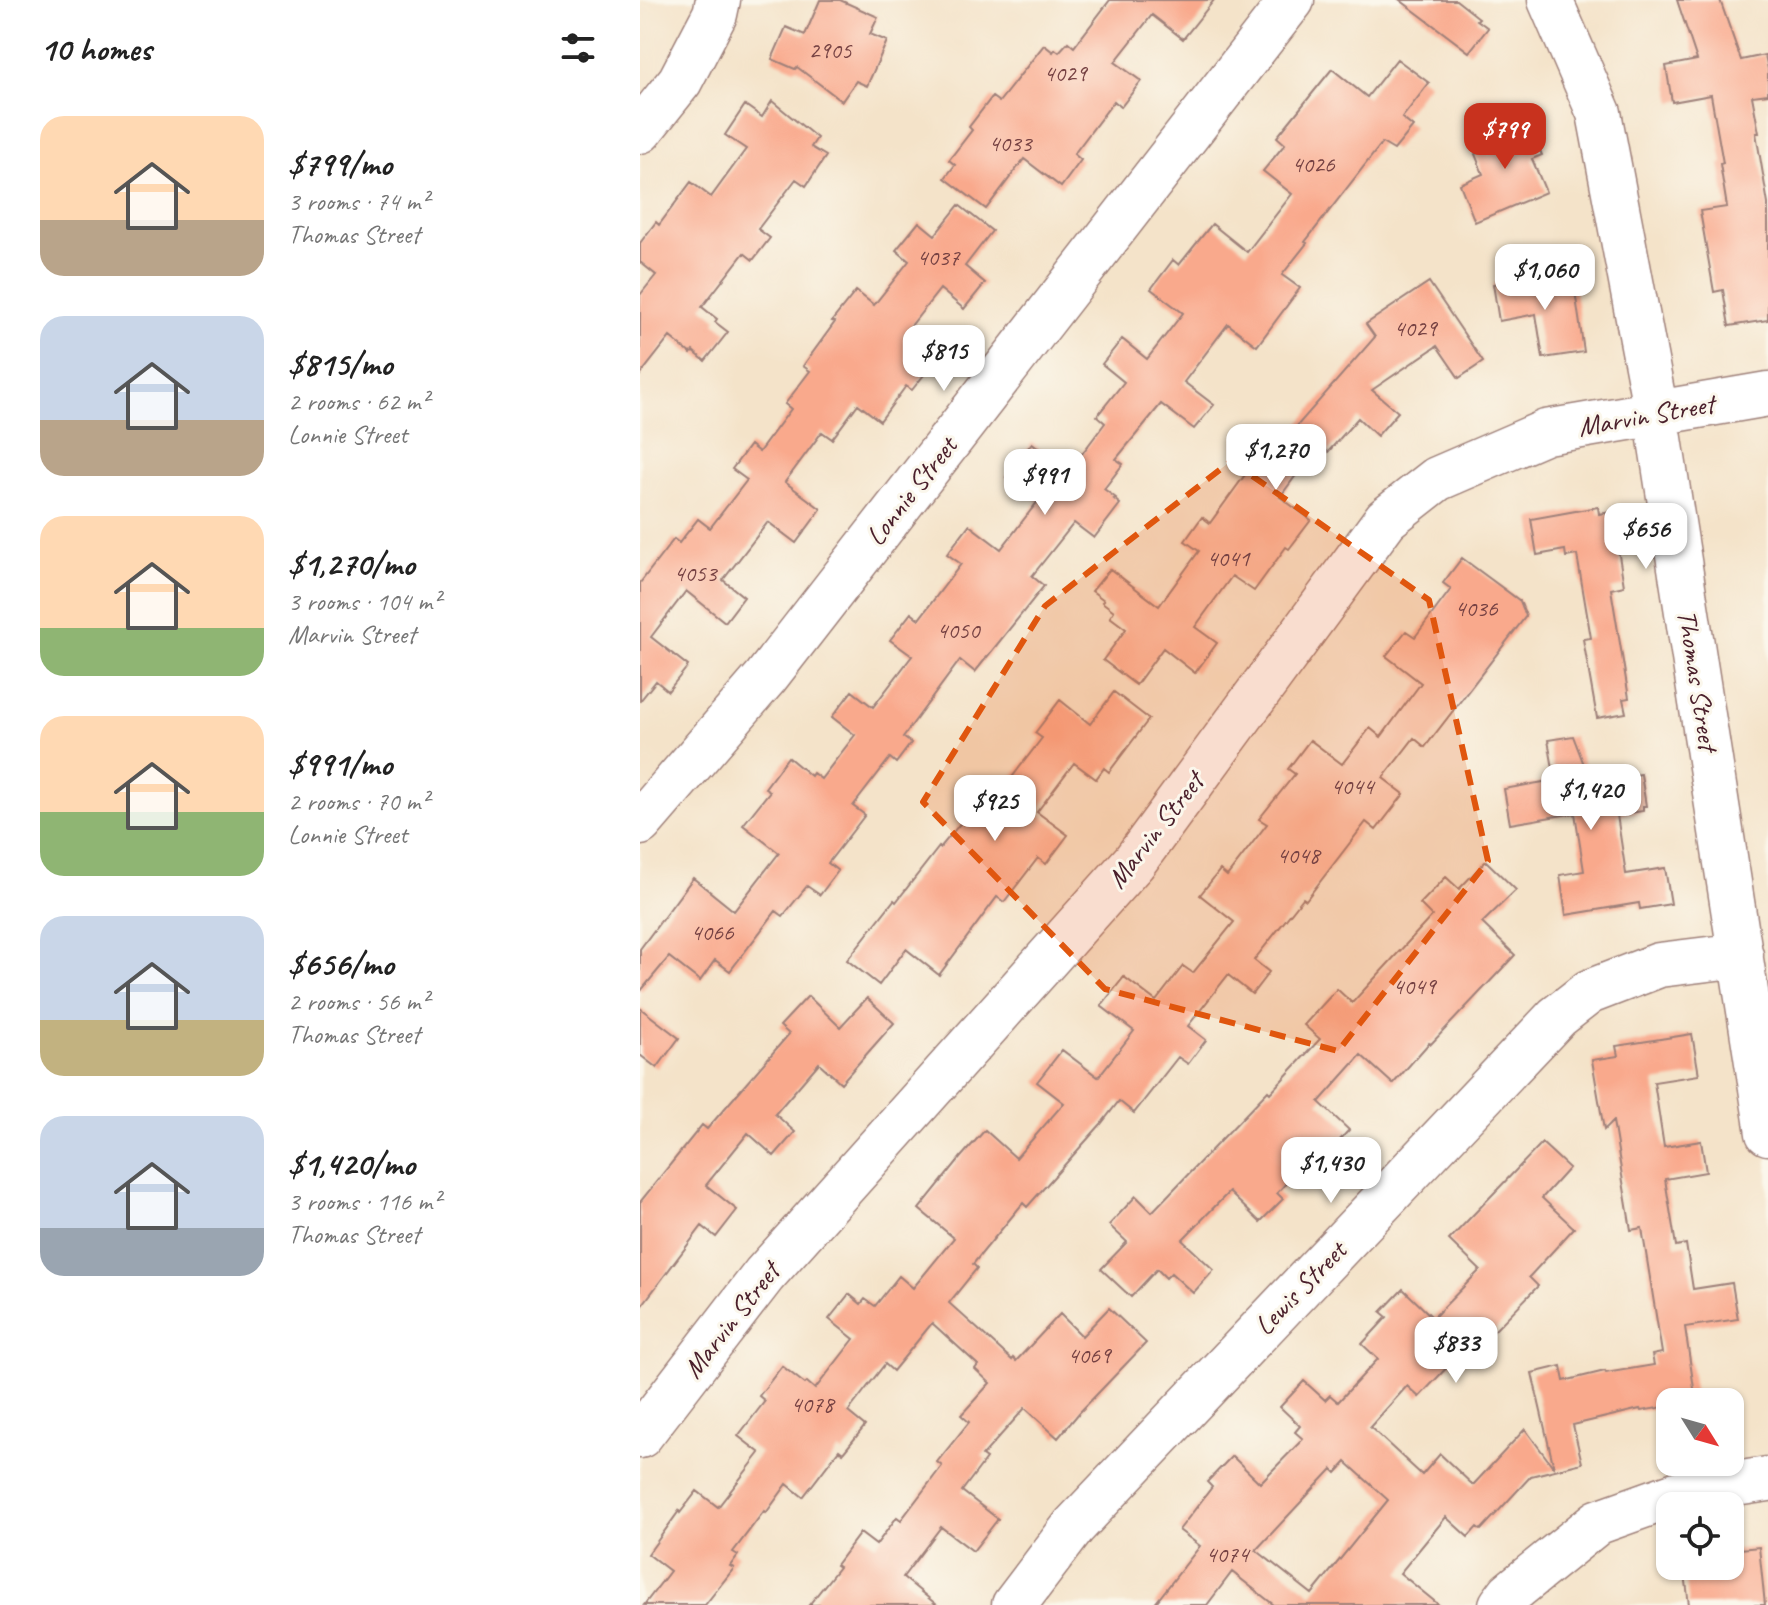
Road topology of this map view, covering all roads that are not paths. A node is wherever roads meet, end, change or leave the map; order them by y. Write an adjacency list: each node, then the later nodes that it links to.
1 (718, 0): 4 (street)
2 (1292, 0): 7 (street, Lonnie Street)
3 (1550, 0): 6 (street, Thomas Street)
4 (640, 131)
5 (1768, 394): 6 (street, Marvin Street)
6 (1656, 413): 8 (street, Thomas Street); 10 (street, Marvin Street)
7 (640, 823)
8 (1741, 955): 9 (street, Thomas Street); 12 (street, Lewis Street)
9 (1768, 1133)
10 (640, 1436)
11 (1768, 1479): 13 (street)
12 (1014, 1605)
13 (1501, 1605)

